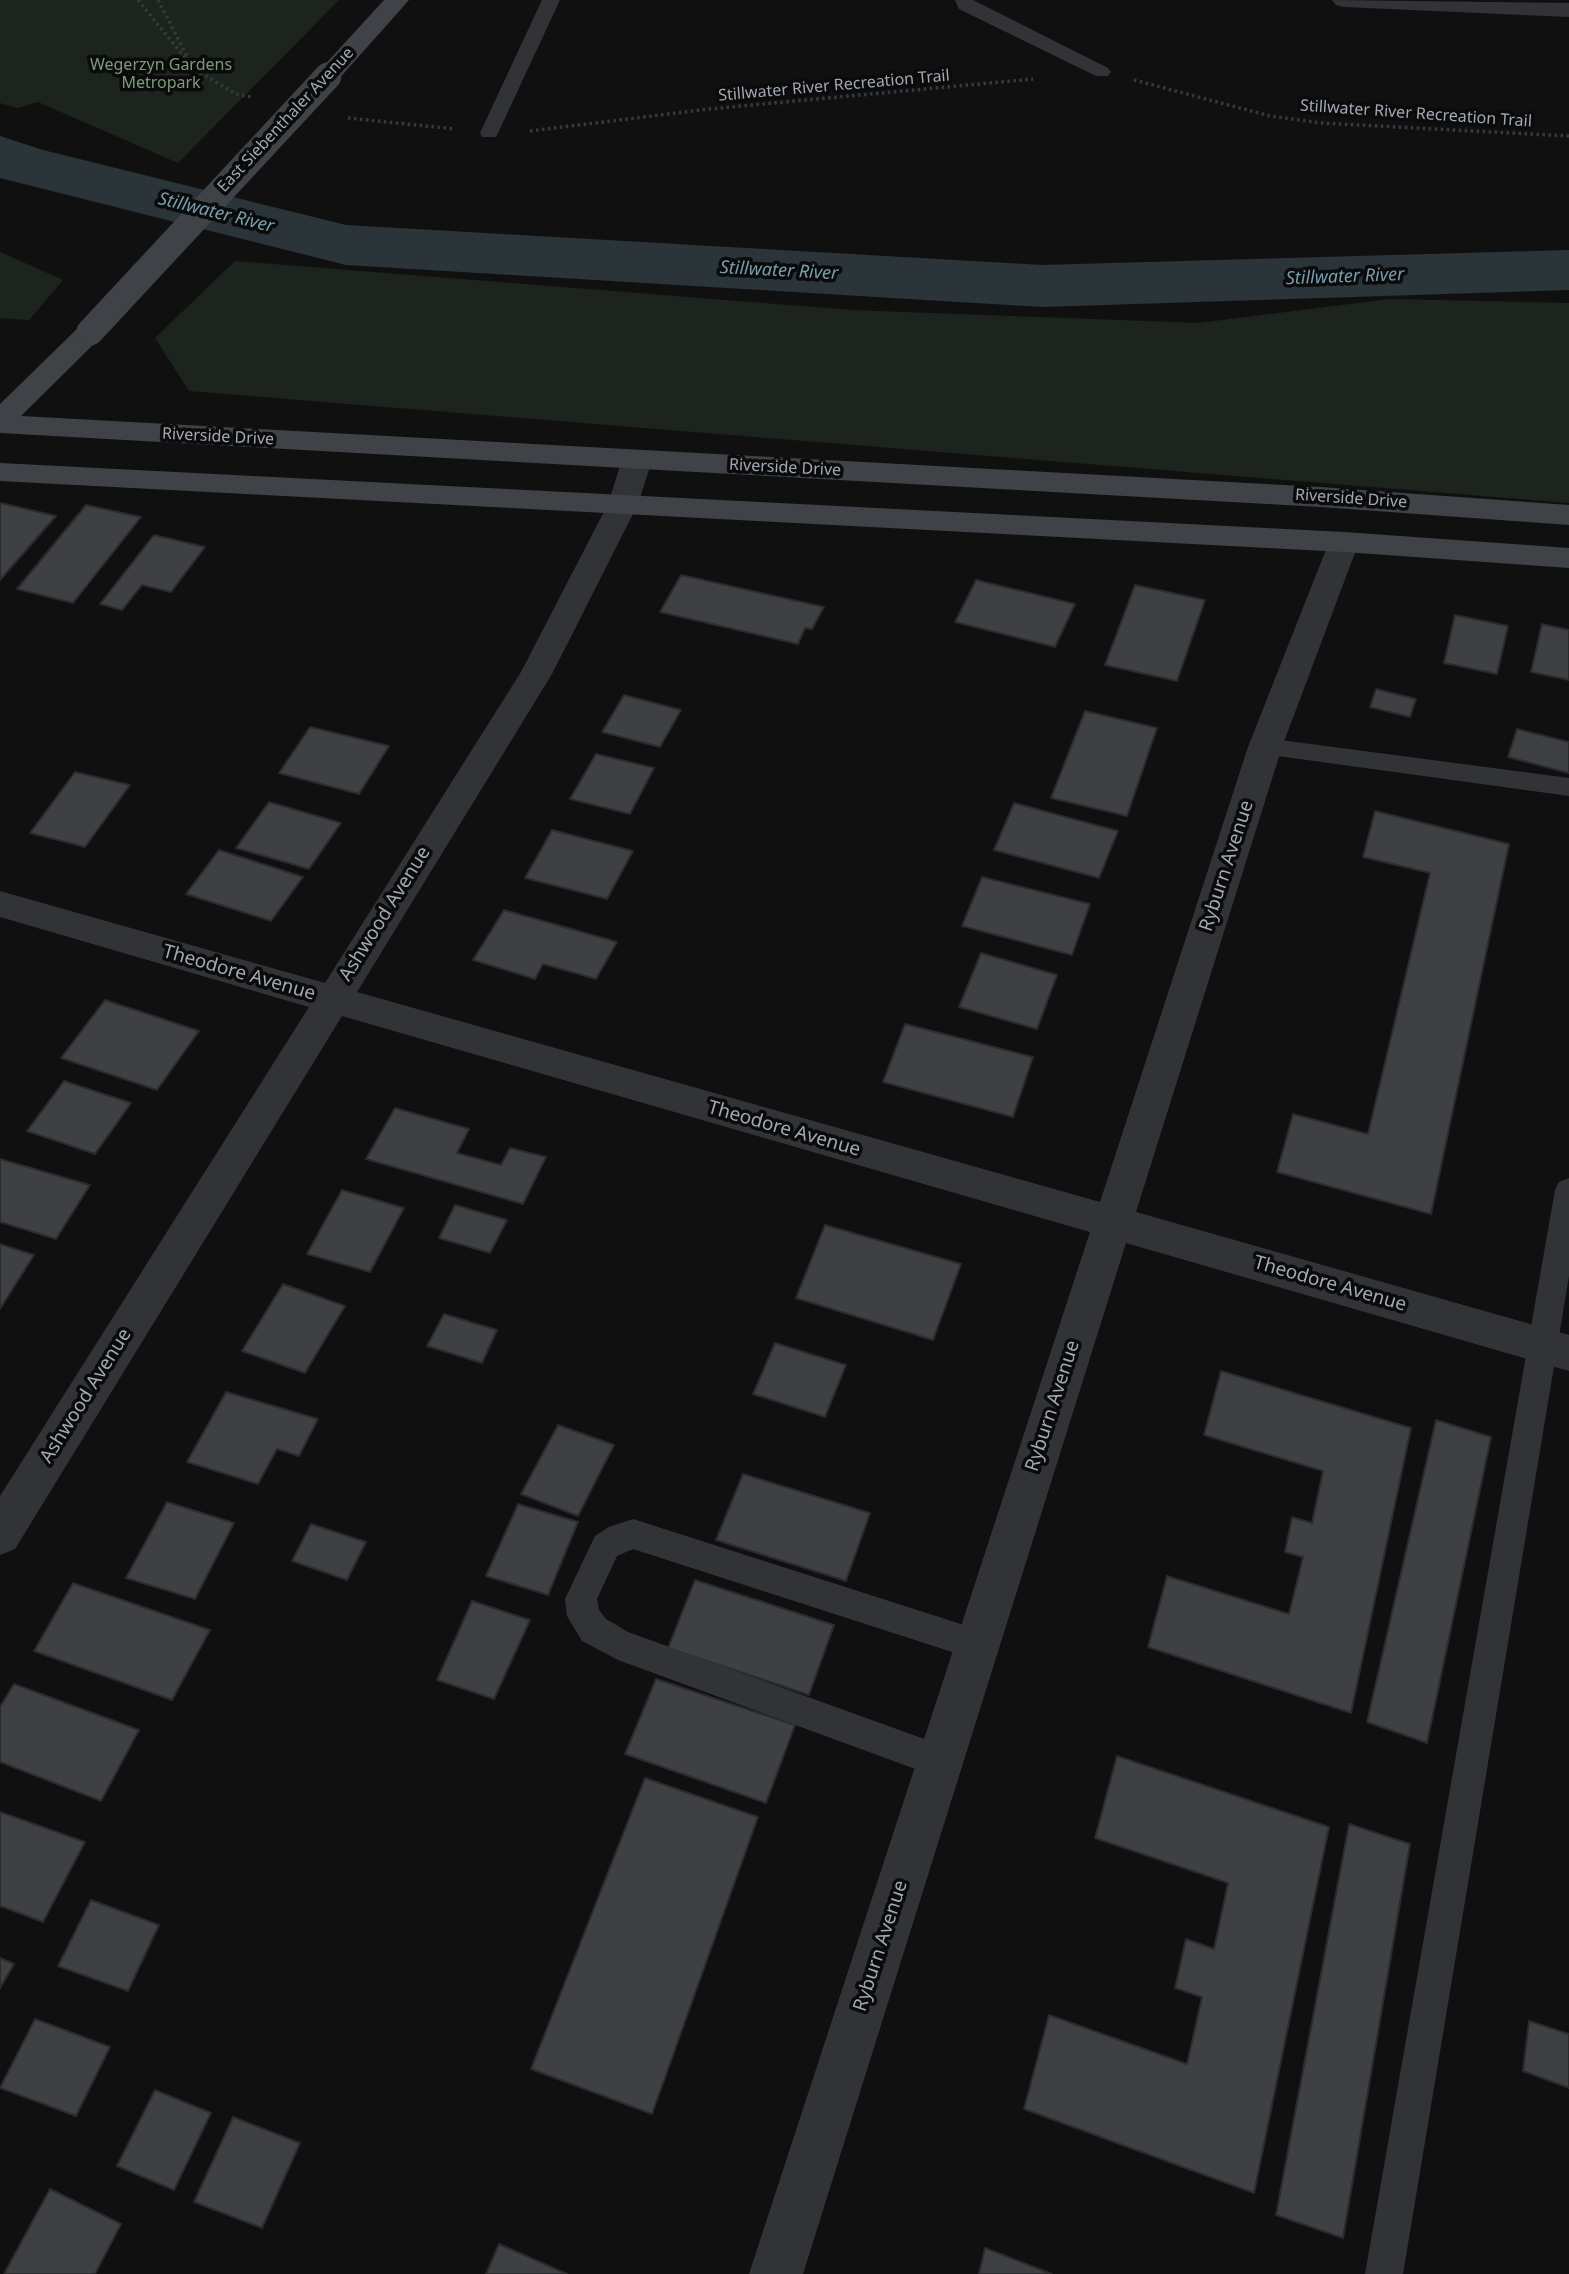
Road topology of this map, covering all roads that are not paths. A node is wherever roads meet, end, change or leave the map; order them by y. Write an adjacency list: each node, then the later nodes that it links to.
1 (397, 0): 8 (main road, East Siebenthaler Avenue, bridge)
2 (551, 0): 7 (lane)
3 (964, 0): 6 (lane)
4 (1344, 0): 5 (street)
5 (1569, 10)
6 (1102, 72)
7 (488, 133)
8 (0, 422): 9 (main road, Riverside Drive)
9 (637, 460): 11 (street, Ashwood Avenue); 12 (main road, Riverside Drive)
10 (0, 472): 11 (main road)
11 (623, 504): 13 (main road); 18 (street, Ashwood Avenue)
12 (1569, 515)
13 (1344, 542): 14 (main road); 15 (street, Ryburn Avenue)
14 (1569, 558)
15 (1265, 747): 16 (lane); 20 (street, Ryburn Avenue)
16 (1569, 787)
17 (0, 904): 18 (street, Theodore Avenue)
18 (332, 999): 20 (street, Theodore Avenue); 22 (street, Ashwood Avenue)
19 (1569, 1190): 21 (lane)
20 (1112, 1223): 21 (street, Theodore Avenue); 23 (street, Ryburn Avenue)
21 (1555, 1349): 26 (lane)
22 (0, 1535)
23 (977, 1644): 24 (street, Ryburn Avenue); 24 (lane)
24 (940, 1760): 25 (street, Ryburn Avenue)
25 (776, 2274)
26 (1384, 2274)

